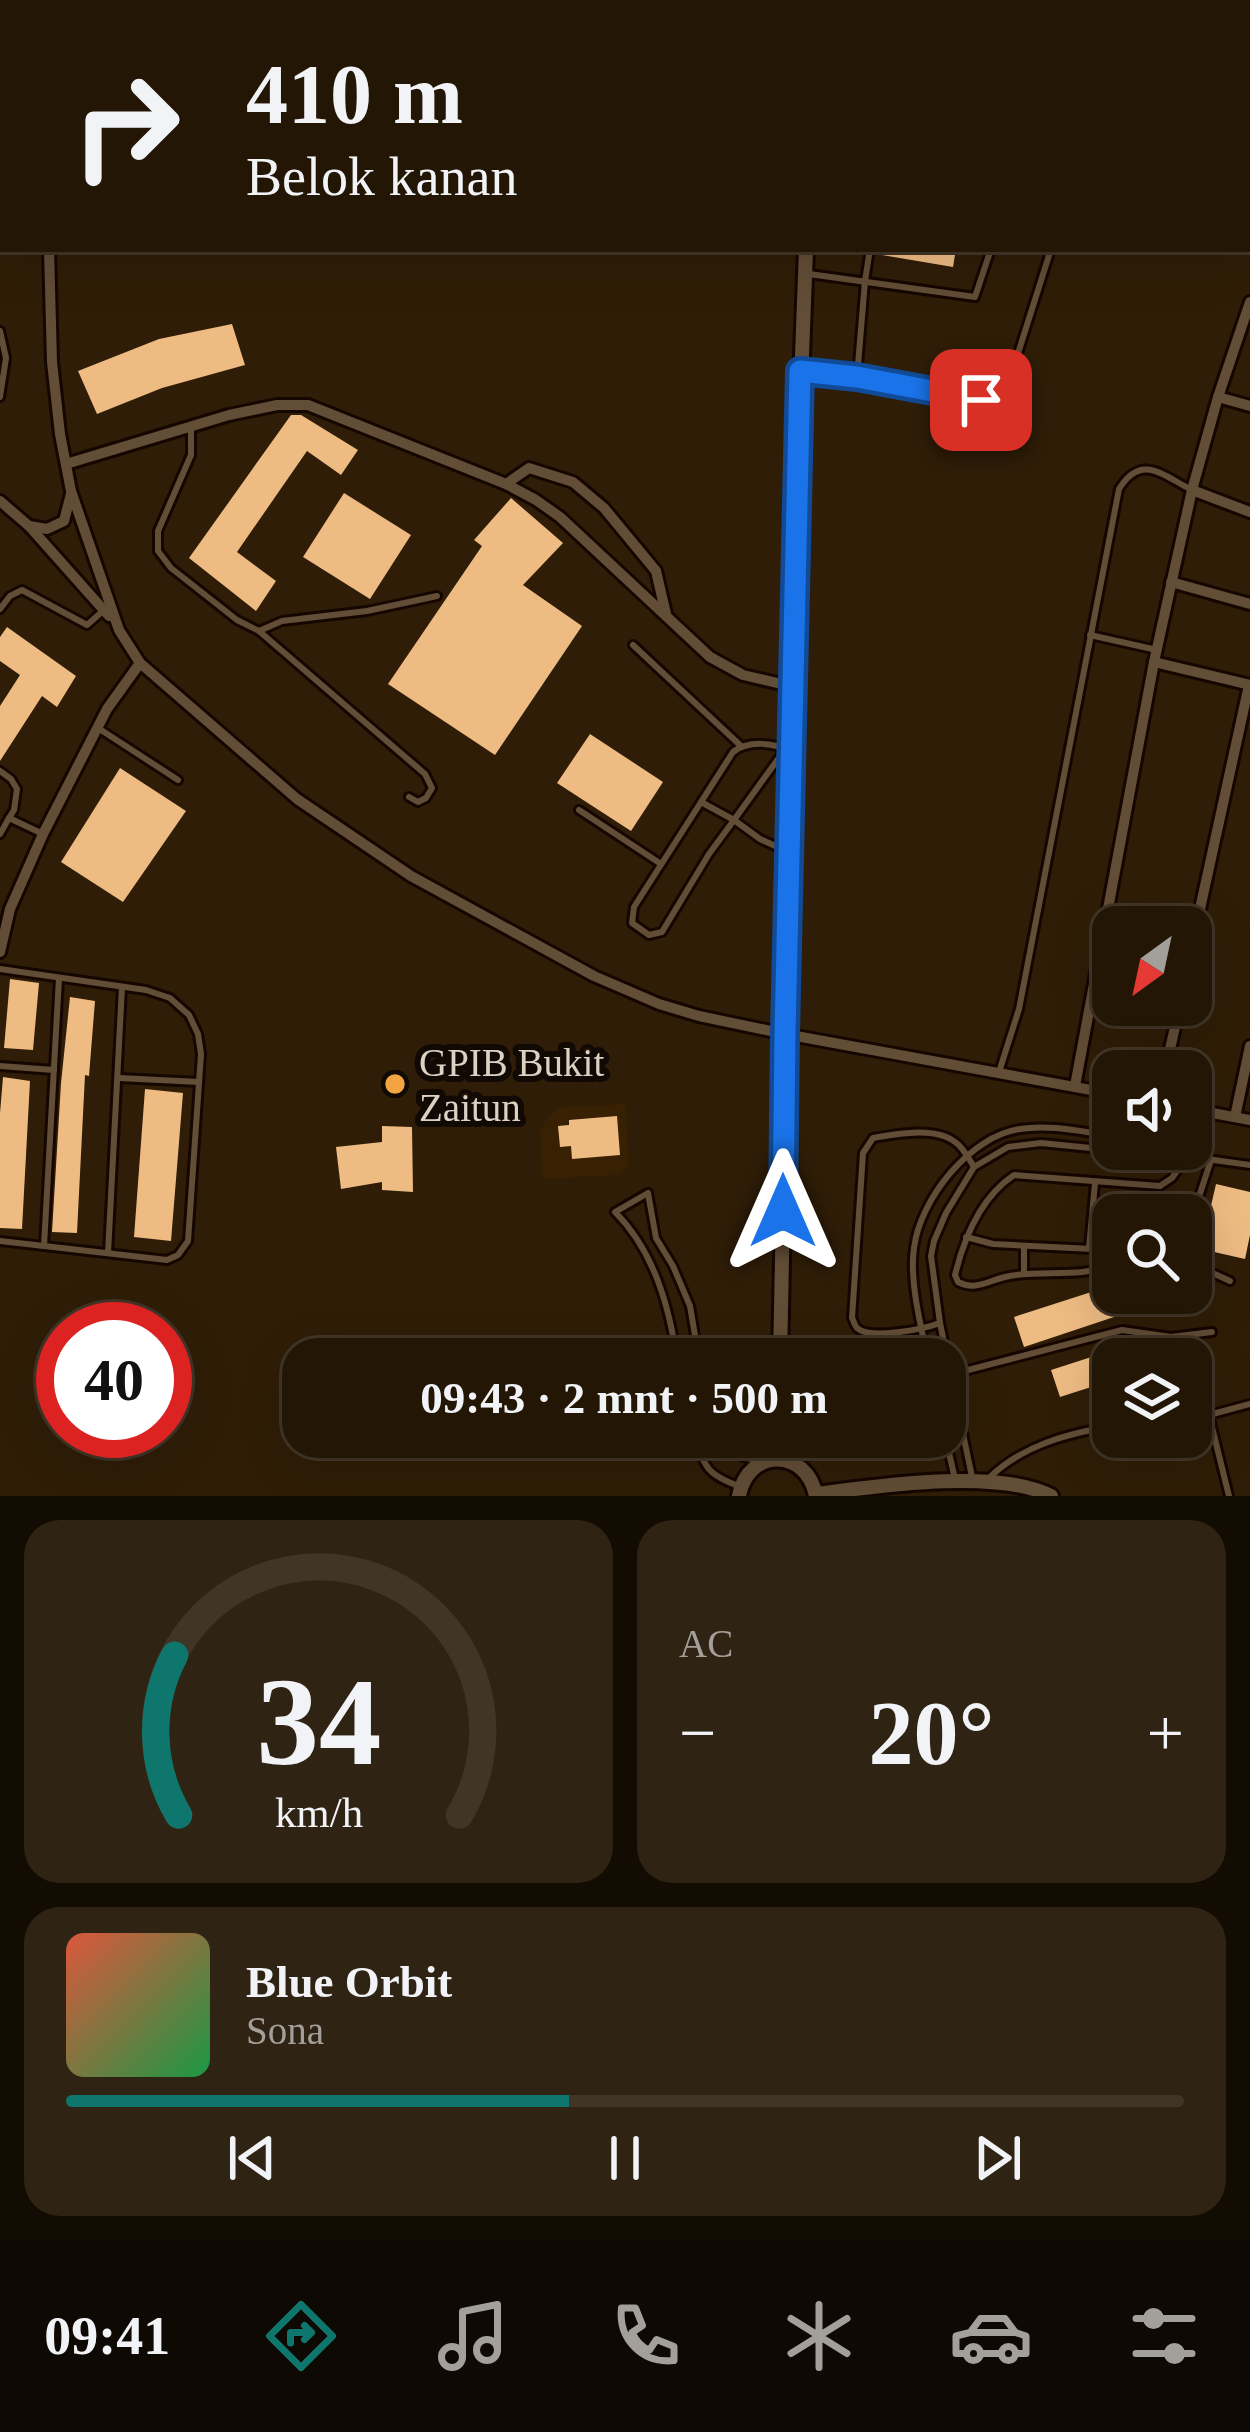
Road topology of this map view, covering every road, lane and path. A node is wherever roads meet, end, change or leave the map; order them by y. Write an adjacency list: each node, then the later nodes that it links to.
1 (49, 252): 16 (street)
2 (806, 252): 6 (street)
3 (870, 252): 7 (lane)
4 (990, 252): 7 (lane)
5 (1050, 252): 11 (lane)
6 (805, 273): 7 (lane); 10 (street)
7 (865, 281): 11 (lane)
8 (1250, 302): 13 (street)
9 (0, 331): 12 (lane)
10 (800, 371): 11 (lane); 36 (street)
11 (857, 377)
12 (0, 397)
13 (1217, 397): 14 (street); 18 (street)
14 (1250, 406)
15 (191, 426): 16 (street); 17 (street); 30 (lane)
16 (66, 464): 19 (street)
17 (506, 484): 28 (street); 28 (street)
18 (1192, 490): 21 (street); 23 (street); 31 (lane)
19 (71, 491): 22 (street); 29 (street)
20 (0, 501): 22 (street)
21 (1250, 512)
22 (29, 526): 27 (street)
23 (1171, 582): 25 (street); 33 (street)
24 (436, 596): 30 (lane)
25 (1250, 604)
26 (0, 609): 27 (lane)
27 (104, 610): 29 (street)
28 (667, 617): 36 (street)
29 (116, 623): 34 (street)
30 (259, 631): 42 (lane)
31 (1090, 634): 33 (lane); 61 (lane)
32 (633, 645): 38 (lane)
33 (1156, 656): 35 (street); 64 (street)
34 (140, 663): 37 (street); 57 (street)
35 (1250, 685): 51 (street)
36 (794, 687): 39 (street)
37 (98, 728): 41 (lane); 48 (street)
38 (741, 746): 39 (lane); 43 (lane)
39 (790, 749): 46 (lane); 49 (street)
40 (0, 772): 45 (lane)
41 (178, 780)
42 (409, 797)
43 (701, 802): 46 (lane); 50 (lane)
44 (579, 810): 50 (lane)
45 (9, 818): 47 (lane); 48 (lane)
46 (734, 820): 49 (lane); 50 (lane)
47 (0, 834)
48 (43, 834): 52 (street)
49 (789, 852): 57 (street)
50 (661, 864)
51 (1201, 906)
52 (5, 907): 53 (street)
53 (0, 952)
54 (0, 969): 55 (lane)
55 (59, 978): 56 (lane); 60 (lane)
56 (122, 987): 62 (lane); 63 (lane)
57 (785, 1034): 61 (street); 97 (street)
58 (1250, 1046): 67 (street)
59 (0, 1066): 60 (lane)
60 (54, 1070): 83 (lane)
61 (998, 1072): 64 (street)
62 (118, 1078): 63 (lane); 87 (lane)
63 (200, 1082): 87 (lane)
64 (1076, 1086): 65 (street)
65 (1092, 1089)
66 (1212, 1113): 67 (street)
67 (1235, 1117): 68 (street)
68 (1250, 1120)
69 (1092, 1134): 71 (lane)
70 (1092, 1149): 74 (lane)
71 (966, 1155): 74 (lane); 77 (lane); 93 (lane)
72 (1212, 1160): 73 (lane)
73 (1250, 1165)
74 (974, 1167): 78 (lane)
75 (1176, 1170): 76 (lane)
76 (1095, 1183): 79 (lane); 85 (lane)
77 (930, 1204): 78 (lane); 93 (lane)
78 (946, 1213): 92 (lane)
79 (965, 1237): 82 (lane); 89 (lane)
80 (656, 1238): 84 (lane); 84 (lane); 96 (lane)
81 (0, 1241): 83 (lane)
82 (1024, 1245): 85 (lane); 89 (lane)
83 (44, 1246): 87 (lane)
84 (644, 1246): 95 (lane)
85 (1088, 1248): 86 (lane)
86 (1092, 1248)
87 (108, 1253)
88 (1092, 1272): 89 (lane)
89 (1024, 1273)
90 (1212, 1273): 91 (lane)
91 (1230, 1281)
92 (940, 1324): 93 (lane); 99 (lane)
93 (922, 1330): 98 (lane)
94 (1212, 1332): 100 (lane)
95 (672, 1338)
96 (695, 1338)
97 (780, 1338)
98 (924, 1338)
99 (942, 1338)
100 (966, 1371)
101 (1250, 1403): 102 (lane)
102 (1212, 1414)
103 (1212, 1427): 113 (lane)
104 (1092, 1430): 109 (lane)
105 (703, 1458): 110 (lane)
106 (742, 1458): 108 (lane)
107 (956, 1458): 109 (lane)
108 (773, 1460): 110 (street); 111 (street)
109 (970, 1485): 111 (street); 112 (street)
110 (740, 1491)
111 (816, 1495)
112 (1051, 1496)
113 (1229, 1496)

